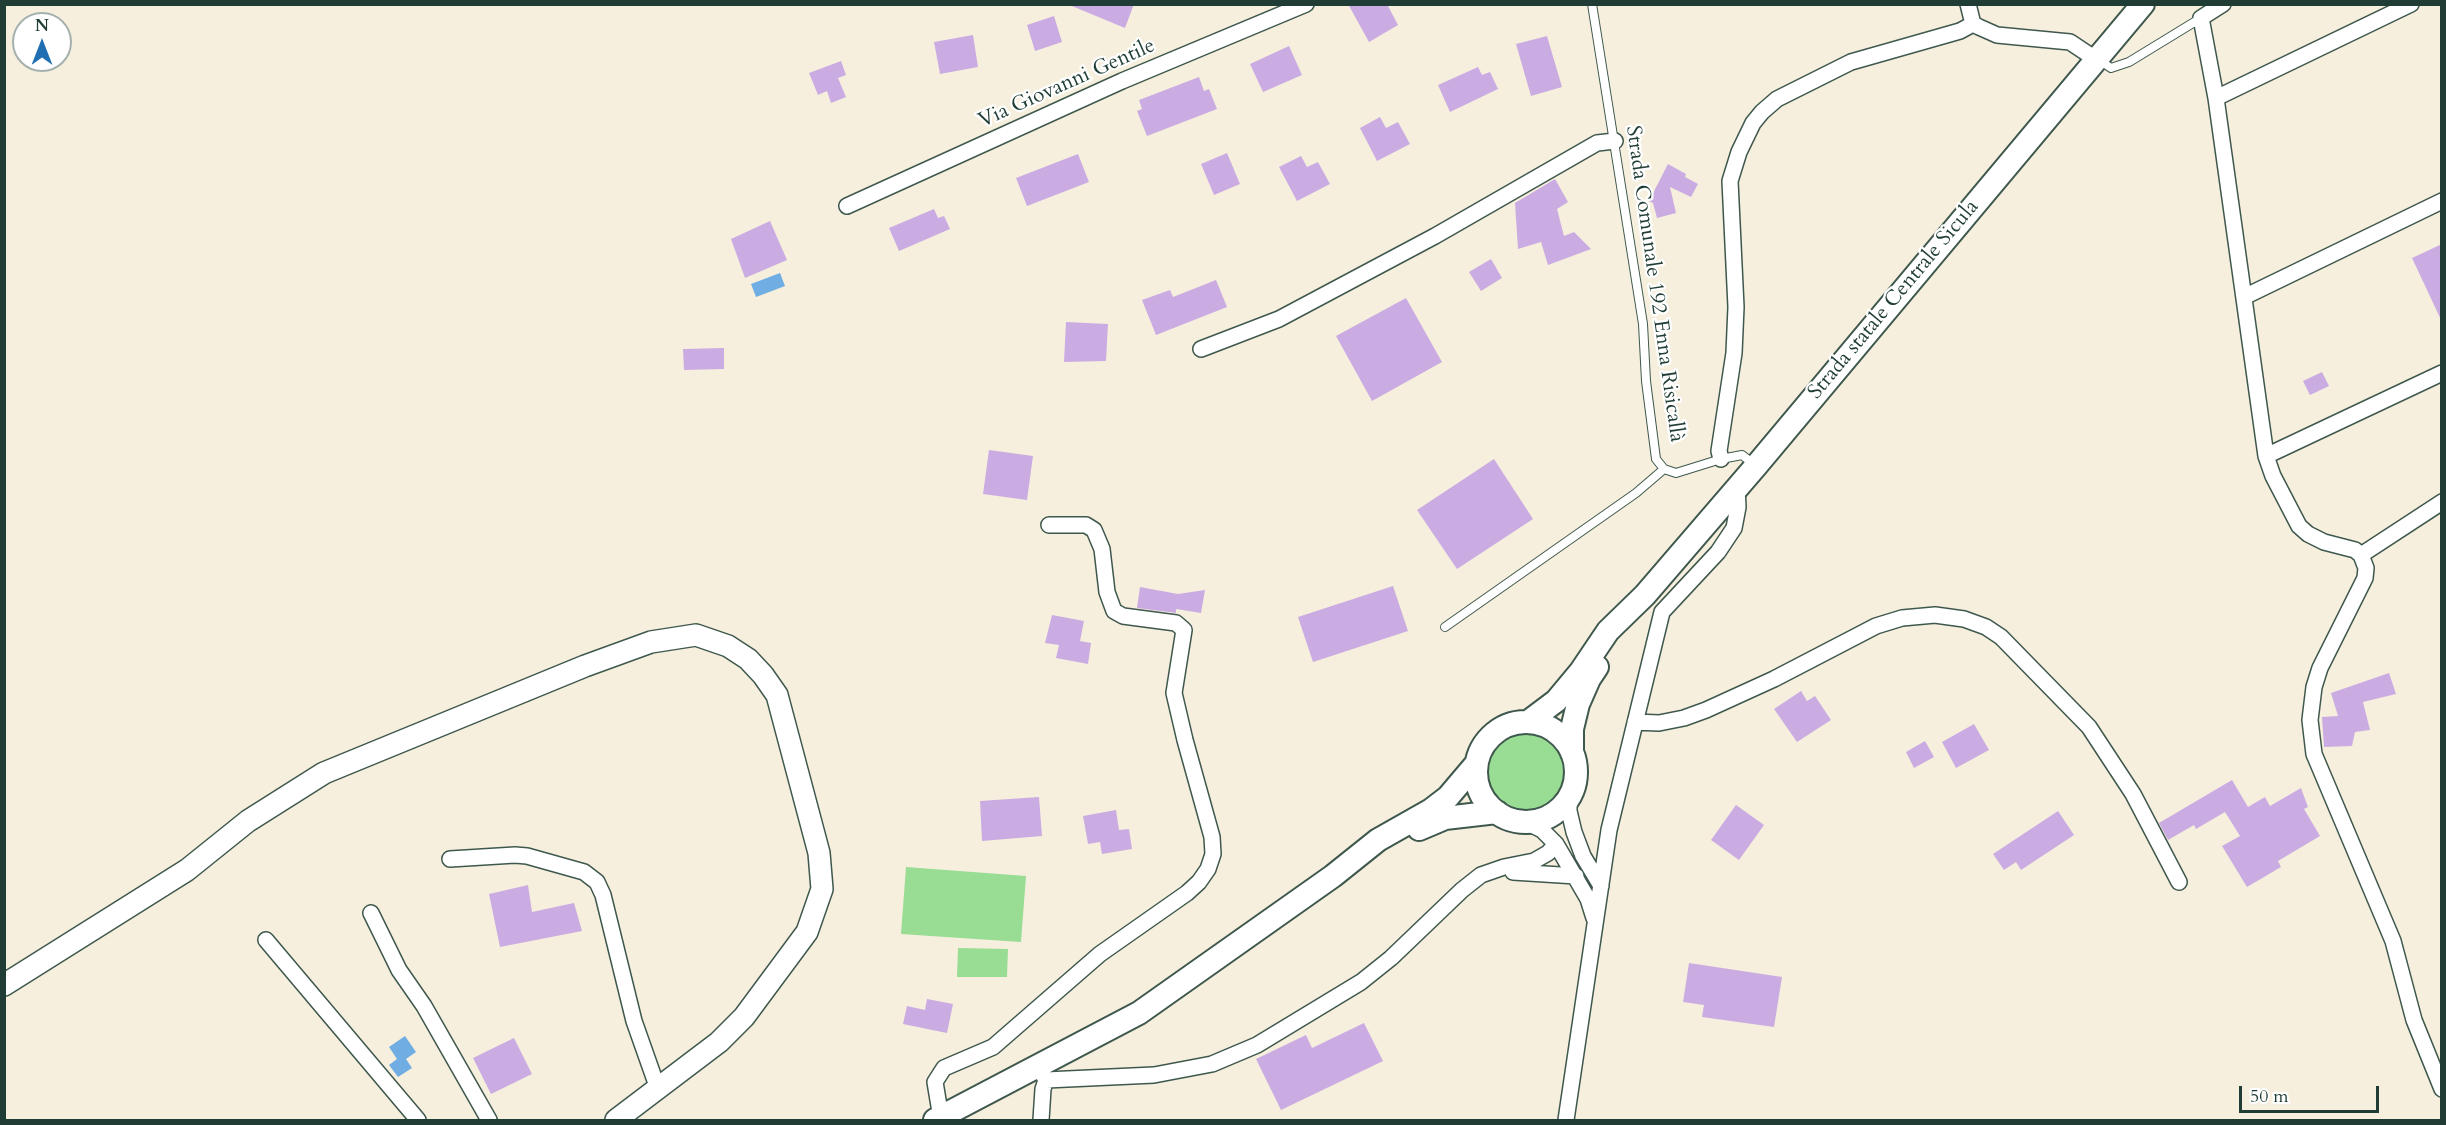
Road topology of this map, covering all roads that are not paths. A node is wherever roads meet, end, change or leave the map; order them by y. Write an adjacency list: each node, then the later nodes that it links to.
1 (1306, 4): 13 (street, Via Giovanni Gentile)
2 (1592, 4): 11 (lane, Strada Comunale 192 Enna Risicallà)
3 (1968, 4): 8 (street)
4 (2143, 4): 9 (main road, Strada statale Centrale Sicula)
5 (2223, 4): 7 (street)
6 (2410, 4): 10 (street)
7 (2201, 18): 9 (lane); 10 (street)
8 (1973, 24): 9 (street); 18 (street)
9 (2097, 60): 19 (main road, Strada statale Centrale Sicula)
10 (2216, 98): 14 (street)
11 (1615, 141): 15 (street); 20 (lane, Strada Comunale 192 Enna Risicallà)
12 (2442, 201): 14 (street)
13 (847, 206)
14 (2244, 297): 17 (street)
15 (1201, 349)
16 (2442, 373): 17 (street)
17 (2266, 456): 24 (street)
18 (1721, 459): 19 (lane, Strada Comunale 192 Enna Risicallà); 20 (lane, Strada Comunale 192 Enna Risicallà)
19 (1756, 466): 21 (main road, Strada statale Centrale Sicula)
20 (1664, 469): 26 (lane)
21 (1737, 488): 25 (main road, Strada statale Centrale Sicula); 28 (street)
22 (2442, 502): 24 (street)
23 (1049, 525): 48 (street)
24 (2361, 555): 47 (street)
25 (1645, 595): 27 (main road, Strada statale Centrale Sicula); 29 (main road, Strada statale Centrale Sicula)
26 (1445, 627)
27 (1528, 722): 29 (main road); 30 (main road)
28 (1635, 722): 39 (street); 40 (street)
29 (1572, 753): 31 (main road)
30 (1476, 764): 32 (main road); 37 (main road)
31 (1569, 797): 33 (main road); 40 (street)
32 (1497, 812): 33 (main road); 37 (main road)
33 (1526, 822): 34 (street)
34 (1556, 843): 36 (street); 38 (street)
35 (450, 859): 46 (street)
36 (1481, 875): 38 (street); 45 (street)
37 (1334, 876): 45 (main road)
38 (1576, 876): 42 (street)
39 (2179, 882)
40 (1601, 886): 42 (street)
41 (371, 913): 50 (street)
42 (1595, 921): 53 (street)
43 (266, 940): 49 (street)
44 (4, 985): 46 (street)
45 (1042, 1073): 48 (main road); 52 (street)
46 (658, 1089): 51 (street)
47 (2442, 1089)
48 (938, 1119)
49 (418, 1120)
50 (489, 1120)
51 (616, 1120)
52 (1041, 1120)
53 (1566, 1120)

